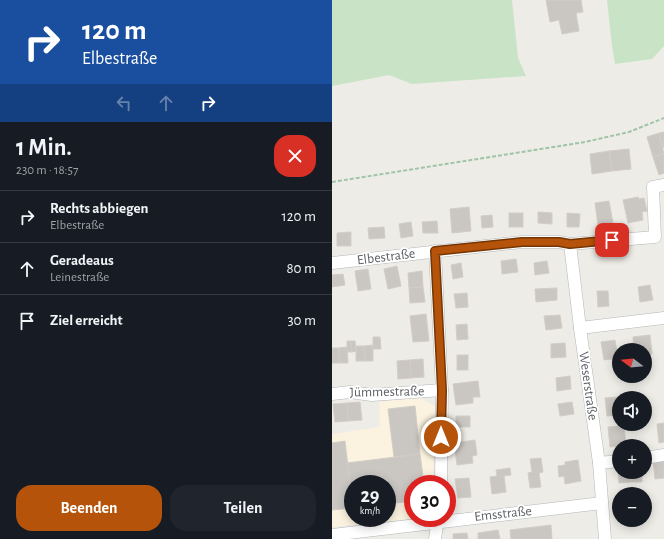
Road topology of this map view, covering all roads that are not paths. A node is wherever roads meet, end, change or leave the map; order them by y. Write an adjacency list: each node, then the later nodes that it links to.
1 (664, 185): 2 (street, Elbestraße)
2 (564, 243): 3 (street, Elbestraße); 6 (street, Weserstraße)
3 (435, 251): 4 (street, Elbestraße); 7 (street)
4 (332, 263)
5 (664, 318): 6 (street)
6 (580, 328): 12 (street, Weserstraße)
7 (442, 390): 8 (street, Jümmestraße); 13 (street)
8 (332, 394)
9 (664, 456): 10 (street)
10 (652, 457)
11 (612, 462): 12 (street)
12 (599, 463): 14 (street, Weserstraße)
13 (441, 475)
14 (602, 503): 15 (street, Emsstraße); 20 (street, Weserstraße)
15 (456, 518)
16 (404, 525): 18 (street, Emsstraße)
17 (437, 527): 19 (street)
18 (332, 535)
19 (435, 539)
20 (605, 539)

